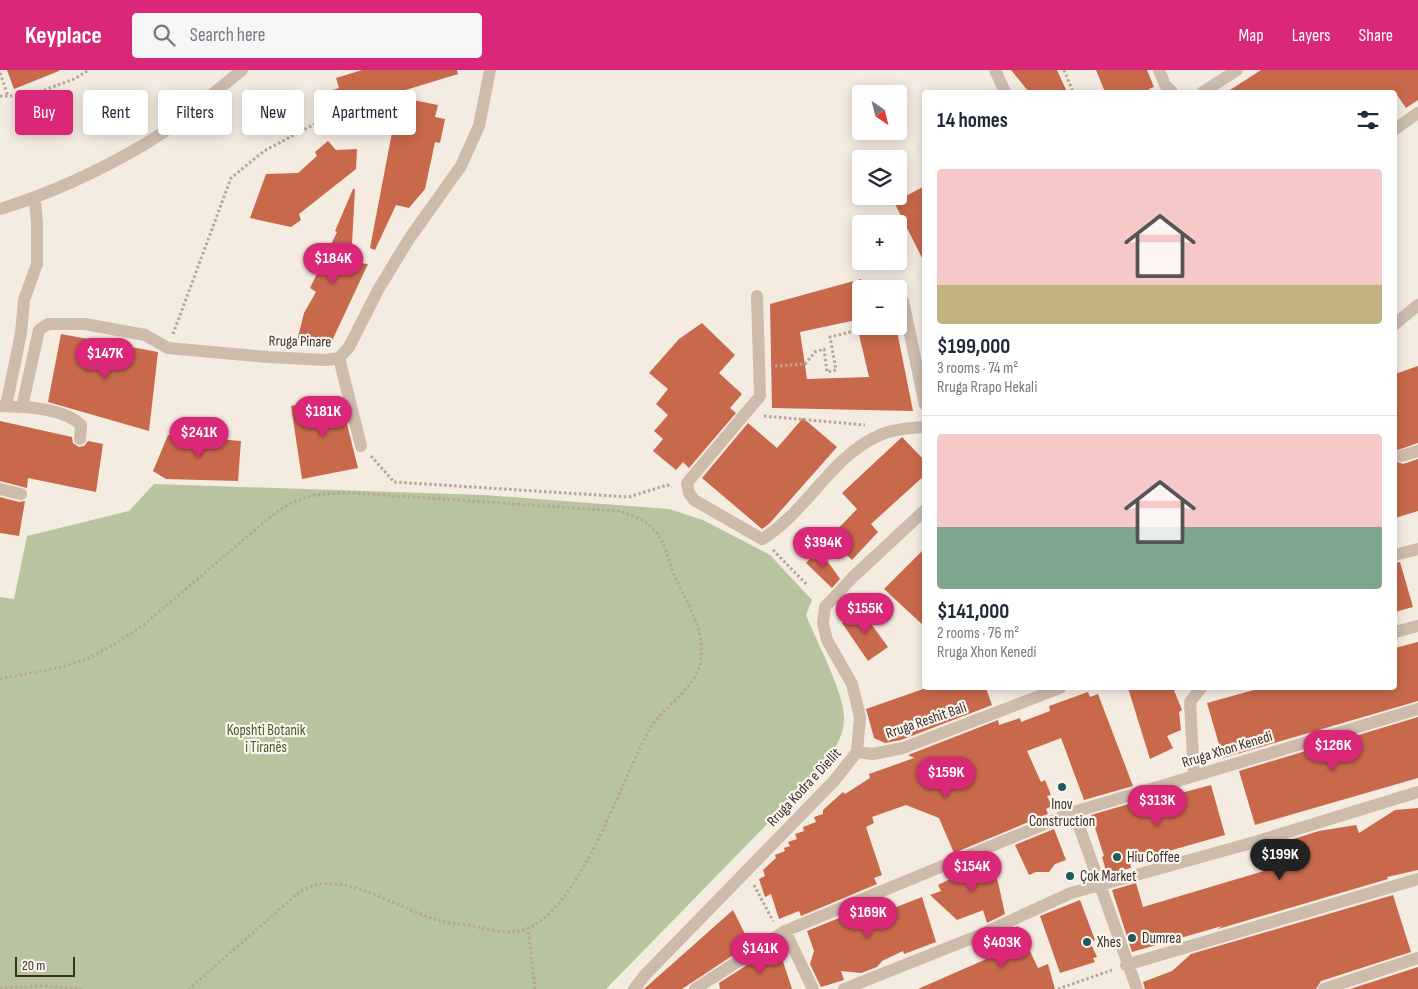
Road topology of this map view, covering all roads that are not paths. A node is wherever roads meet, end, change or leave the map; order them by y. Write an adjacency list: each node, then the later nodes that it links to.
1 (242, 70): 11 (street)
2 (490, 70): 17 (street, Rruga Pinare)
3 (995, 70): 6 (street)
4 (1160, 70): 7 (street)
5 (1236, 70): 8 (street)
6 (1004, 90)
7 (1170, 90)
8 (1206, 90)
9 (1418, 113): 10 (street)
10 (1397, 128)
11 (35, 199): 12 (street); 19 (street)
12 (0, 209)
13 (757, 296): 21 (street)
14 (1418, 305): 16 (street)
15 (907, 320): 18 (street)
16 (1397, 322)
17 (339, 358): 20 (street, Rruga Pinare); 23 (street)
18 (922, 391)
19 (3, 406): 20 (street)
20 (22, 407): 22 (street)
21 (922, 427)
22 (80, 439)
23 (361, 446)
24 (1418, 451): 25 (street)
25 (1400, 456)
26 (0, 489): 27 (street)
27 (21, 494)
28 (922, 513): 36 (street, Rruga Kodra e Diellit)
29 (1418, 549): 30 (street)
30 (1397, 554)
31 (1417, 626): 32 (street)
32 (1397, 631)
33 (1055, 690): 36 (street, Rruga Reshit Bali)
34 (1199, 690): 37 (street)
35 (1418, 710): 37 (street, Rruga Xhon Kenedi)
36 (857, 752): 45 (street, Rruga Kodra e Diellit)
37 (1194, 776): 39 (street, Rruga Xhon Kenedi)
38 (1418, 792): 41 (street)
39 (1074, 812): 41 (street); 42 (street, Rruga Xhon Kenedi)
40 (1418, 879): 44 (street)
41 (1099, 885): 44 (street); 48 (street)
42 (785, 931): 46 (street, Rruga Xhon Kenedi); 47 (street)
43 (1418, 958): 50 (street)
44 (1126, 965): 49 (street)
45 (634, 989)
46 (695, 989)
47 (813, 989)
48 (844, 989)
49 (1137, 989)
50 (1324, 989)

